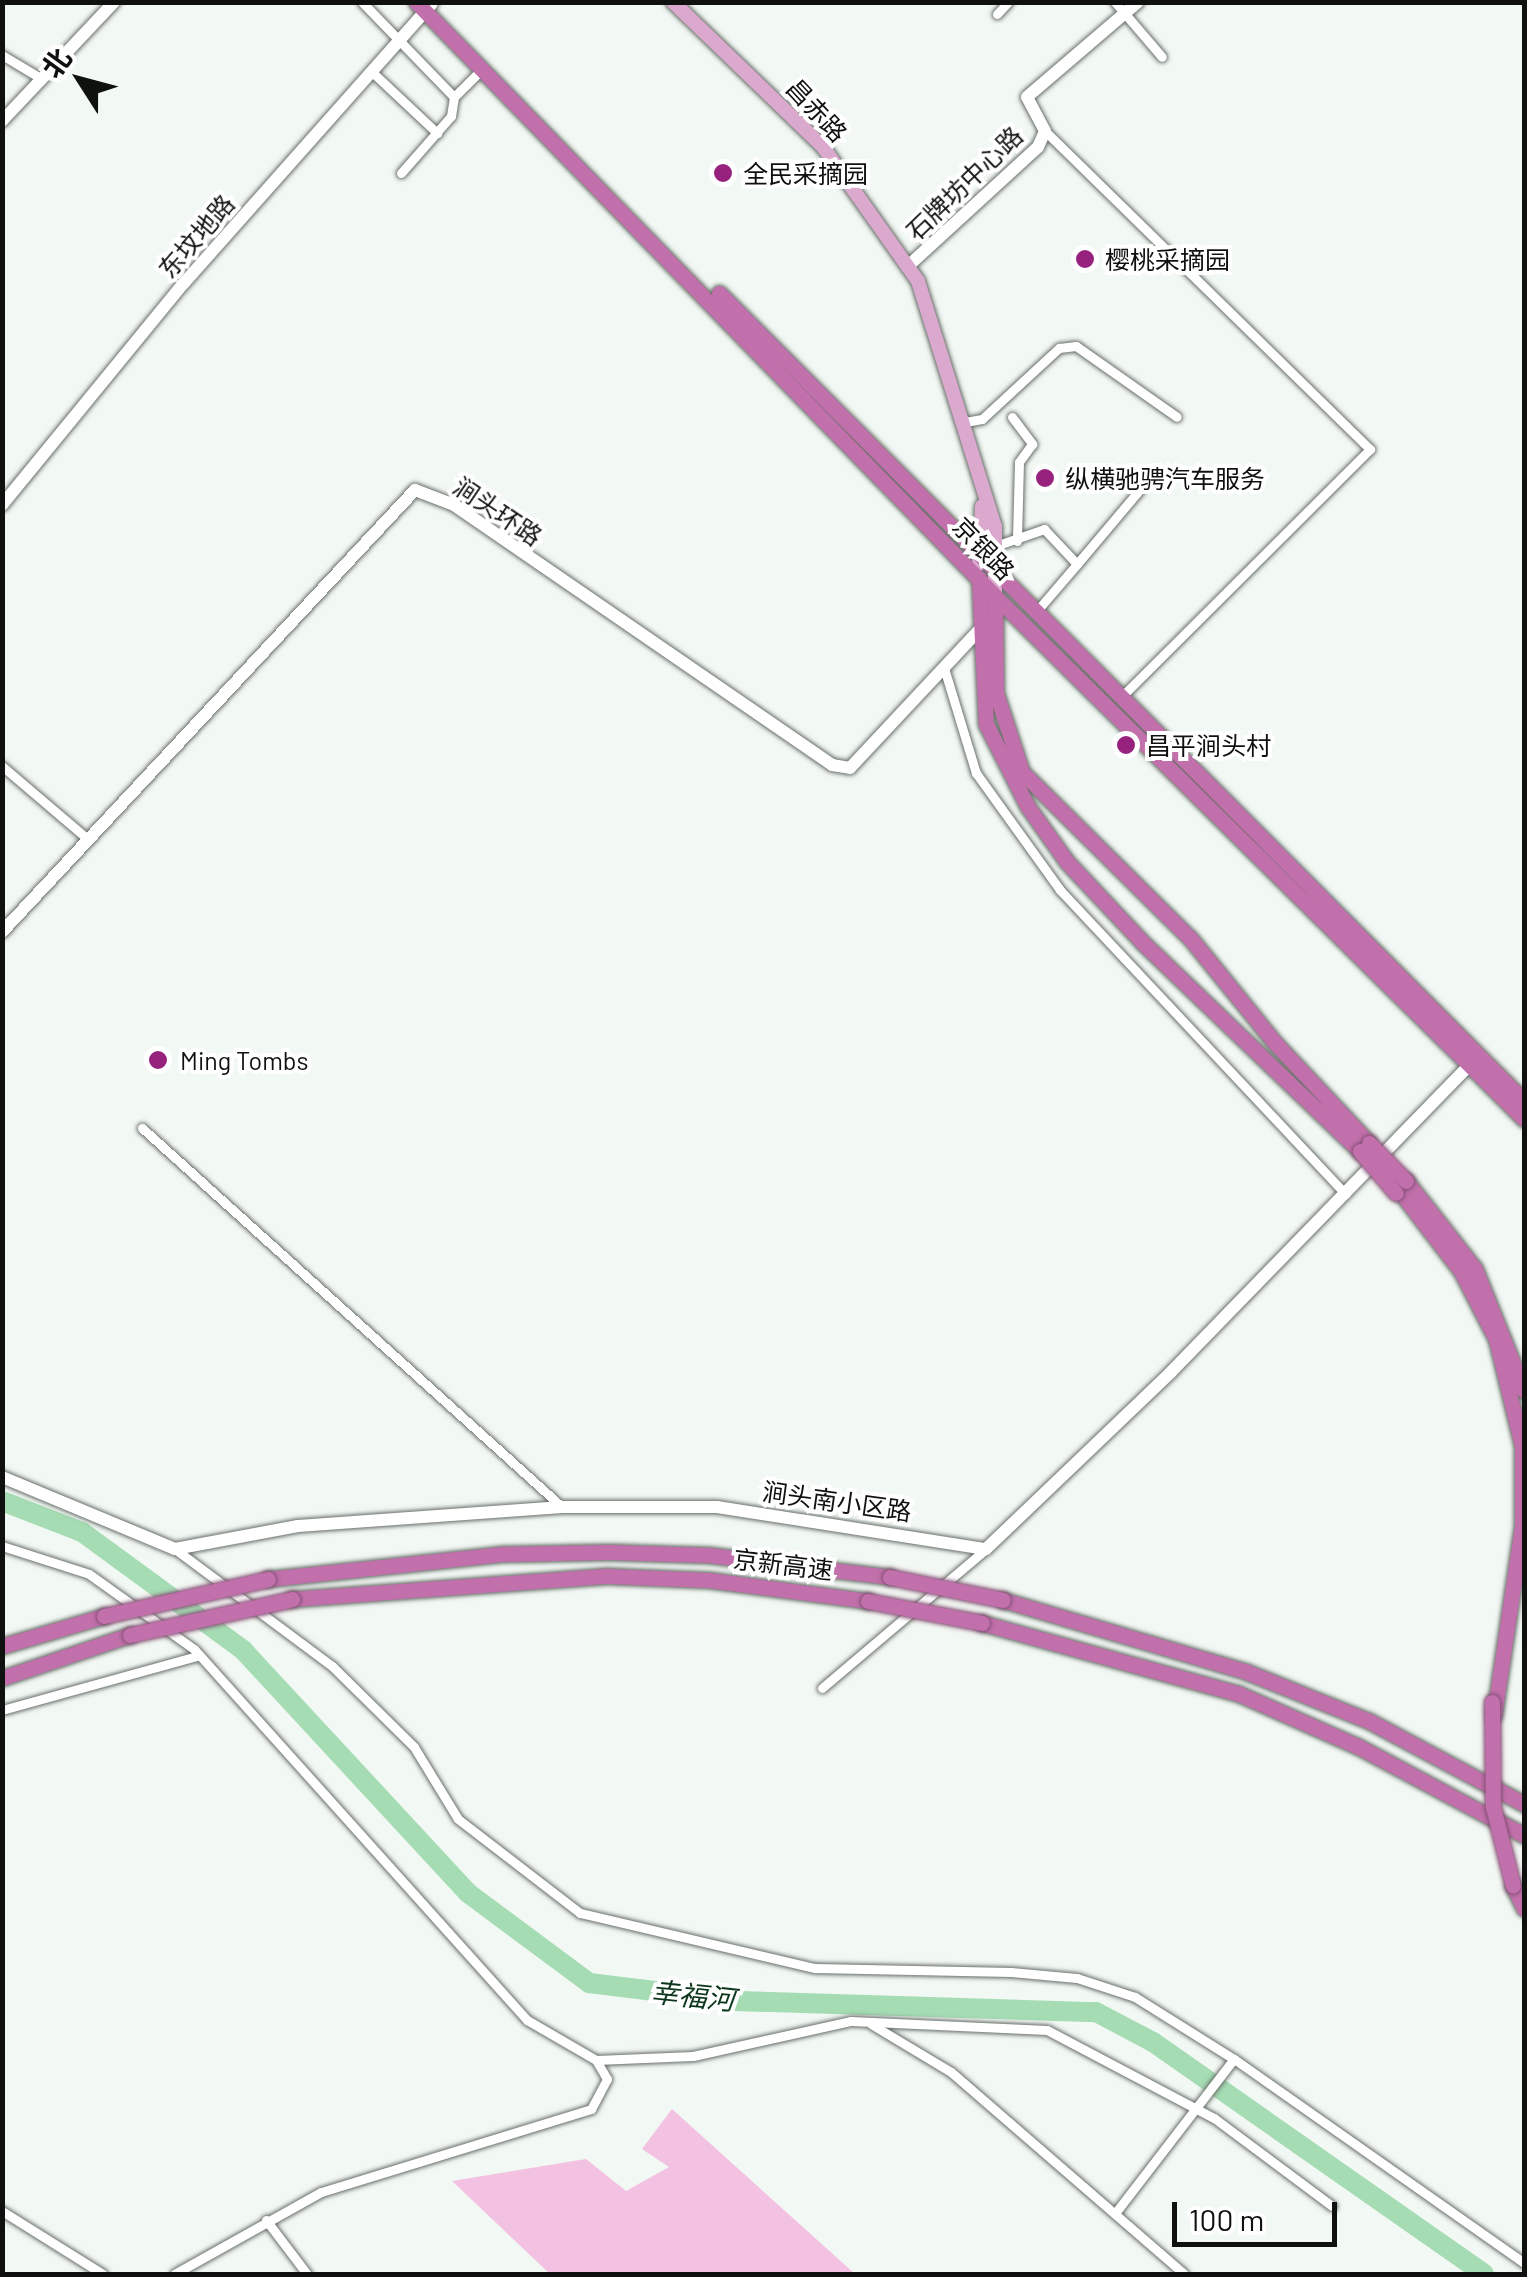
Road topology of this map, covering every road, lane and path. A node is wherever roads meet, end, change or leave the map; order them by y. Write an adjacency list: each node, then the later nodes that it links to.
1 (114, 2): 14 (street)
2 (362, 2): 9 (street)
3 (672, 2): 22 (main road, 昌赤路)
4 (1008, 2): 8 (street)
5 (1138, 2): 7 (street, 石牌坊中心路)
6 (426, 5): 9 (street, 东坟地路); 12 (highway, 京银路); 20 (highway, 京银路)
7 (1121, 8): 11 (street); 18 (street, 石牌坊中心路)
8 (996, 14)
9 (399, 40): 13 (street, 东坟地路); 15 (street)
10 (2, 55): 14 (street)
11 (1162, 56)
12 (482, 69): 15 (street); 20 (highway, 京银路)
13 (371, 71): 17 (street); 27 (street, 东坟地路)
14 (42, 79): 16 (street)
15 (454, 97): 17 (street)
16 (2, 121)
17 (437, 132): 19 (street)
18 (1045, 132): 22 (street, 石牌坊中心路); 37 (street)
19 (401, 173)
20 (638, 218): 21 (highway, 京银路)
21 (662, 243): 30 (highway, 京银路); 32 (highway, 京银路)
22 (907, 267): 25 (main road, 昌赤路); 30 (main road, 昌赤路)
23 (1012, 417): 28 (street)
24 (1177, 417): 25 (street)
25 (966, 422): 29 (main road, 昌赤路)
26 (1146, 481): 31 (street)
27 (2, 505)
28 (1018, 541): 29 (street); 31 (street)
29 (998, 545): 32 (main road, 昌赤路)
30 (980, 560): 32 (highway, 京银路)
31 (1077, 564): 34 (street)
32 (987, 578): 33 (highway, 京银路); 34 (highway, 京银路); 35 (highway)
33 (995, 596): 41 (highway, 京银路); 45 (highway)
34 (1033, 614): 37 (highway, 京银路)
35 (980, 629): 36 (street, 涧头环路); 45 (highway)
36 (944, 668): 39 (street, 涧头环路); 47 (street)
37 (1118, 700): 41 (highway, 京银路)
38 (2, 766): 39 (street)
39 (88, 840): 40 (street, 涧头环路)
40 (2, 932)
41 (1476, 1064): 42 (highway, 京银路); 43 (highway, 京银路); 47 (street)
42 (1524, 1100)
43 (1524, 1119)
44 (142, 1128): 50 (street)
45 (1365, 1147): 46 (highway, bridge)
46 (1400, 1188): 48 (highway); 61 (highway, bridge); 61 (highway, bridge)
47 (1344, 1194): 52 (street)
48 (1524, 1391)
49 (2, 1477): 53 (street)
50 (562, 1507): 52 (street, 涧头南小区路); 53 (street, 涧头南小区路)
51 (2, 1546): 55 (street)
52 (986, 1548): 57 (street)
53 (175, 1549): 64 (street)
54 (2, 1646): 59 (highway, 京新高速, bridge)
55 (200, 1655): 58 (street); 65 (street)
56 (2, 1678): 60 (highway, 京新高速, bridge)
57 (822, 1688)
58 (2, 1710)
59 (1524, 1804)
60 (1524, 1835)
61 (1513, 1886): 62 (highway)
62 (1524, 1909)
63 (864, 2021): 65 (street); 66 (street); 69 (street)
64 (1234, 2058): 66 (street); 71 (street)
65 (596, 2060): 70 (street)
66 (1196, 2107): 67 (street); 69 (street)
67 (1332, 2206)
68 (2, 2211): 72 (street)
69 (1116, 2212): 75 (street)
70 (266, 2220): 73 (street); 74 (street)
71 (1524, 2263)
72 (103, 2274)
73 (174, 2274)
74 (307, 2274)
75 (1184, 2274)

